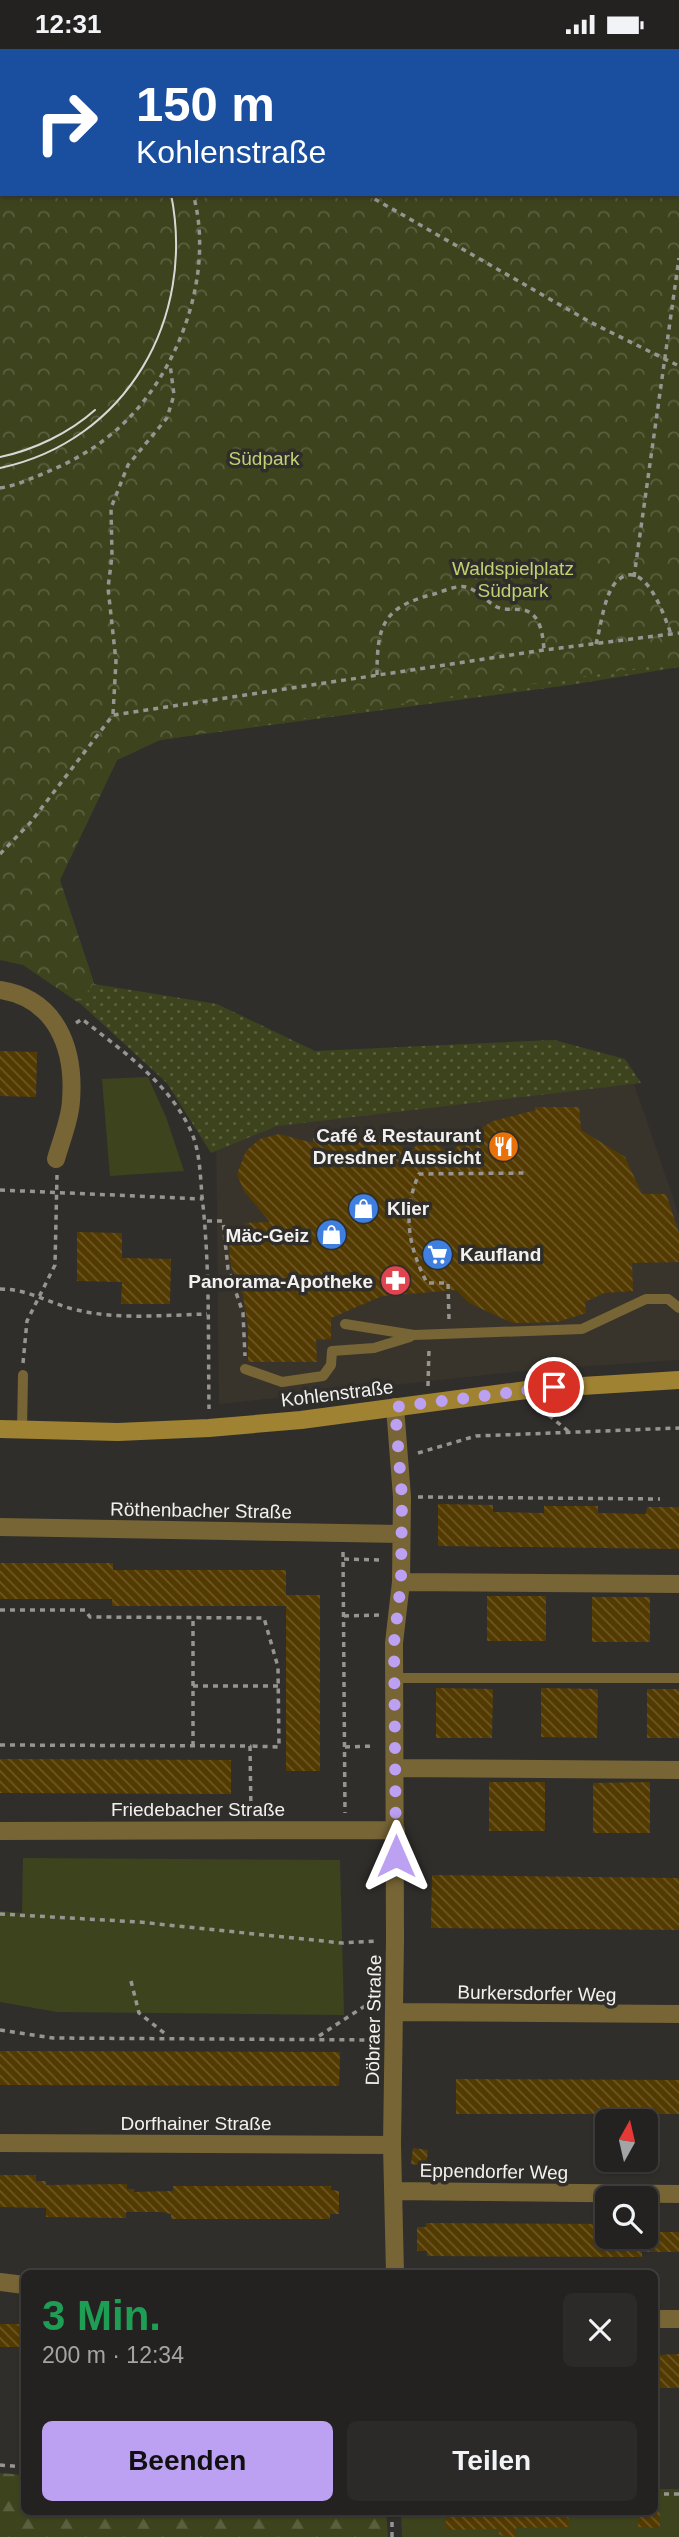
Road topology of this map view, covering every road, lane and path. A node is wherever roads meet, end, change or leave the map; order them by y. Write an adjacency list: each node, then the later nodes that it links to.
1 (193, 196): 5 (path)
2 (370, 196): 4 (path)
3 (679, 258): 4 (path)
4 (662, 361): 6 (path); 8 (path)
5 (170, 362): 7 (path); 14 (path)
6 (679, 366)
7 (0, 488)
8 (634, 577): 10 (path); 11 (path)
9 (679, 633): 10 (path)
10 (671, 634): 11 (path)
11 (596, 645): 12 (path)
12 (544, 650): 13 (path); 13 (path)
13 (377, 675): 14 (path)
14 (113, 715): 15 (path)
15 (0, 854)
16 (0, 990): 18 (street)
17 (82, 1020): 22 (path)
18 (56, 1159): 21 (path)
19 (528, 1173): 26 (path)
20 (0, 1190): 21 (path)
21 (57, 1193): 22 (path); 25 (path)
22 (203, 1199): 23 (path)
23 (207, 1221): 28 (path); 33 (path)
24 (0, 1289): 25 (path)
25 (40, 1297): 28 (path); 32 (path)
26 (449, 1308)
27 (679, 1308): 31 (lane)
28 (208, 1314): 39 (path)
29 (345, 1324): 30 (lane)
30 (414, 1335): 31 (lane); 33 (lane)
31 (429, 1335): 37 (path)
32 (24, 1350)
33 (245, 1369)
34 (23, 1375): 42 (lane)
35 (679, 1380): 36 (street, Kohlenstraße)
36 (544, 1388): 37 (street, Kohlenstraße); 43 (path)
37 (428, 1402): 38 (street, Kohlenstraße)
38 (395, 1407): 39 (street, Kohlenstraße); 44 (street, Döbraer Straße)
39 (209, 1428): 42 (street, Kohlenstraße)
40 (679, 1428): 43 (path)
41 (0, 1429): 42 (street, Kohlenstraße)
42 (22, 1430)
43 (569, 1432): 44 (path)
44 (399, 1459): 45 (street, Döbraer Straße)
45 (402, 1497): 46 (path); 49 (street, Döbraer Straße)
46 (660, 1499)
47 (0, 1527): 48 (street, Röthenbacher Straße)
48 (343, 1533): 49 (street, Röthenbacher Straße); 50 (path)
49 (401, 1534): 51 (street, Döbraer Straße)
50 (344, 1559): 51 (path); 56 (path)
51 (402, 1560): 52 (street, Döbraer Straße)
52 (401, 1582): 53 (street); 55 (street, Döbraer Straße)
53 (679, 1584)
54 (0, 1610): 57 (path)
55 (396, 1615): 56 (path); 58 (street, Döbraer Straße)
56 (344, 1616): 66 (path)
57 (193, 1618): 60 (path); 61 (path)
58 (394, 1678): 59 (lane); 63 (street, Döbraer Straße)
59 (679, 1678)
60 (193, 1686): 61 (path); 64 (path)
61 (280, 1686): 65 (path)
62 (0, 1745): 64 (path)
63 (395, 1745): 66 (path); 67 (street, Döbraer Straße)
64 (193, 1746): 65 (path)
65 (250, 1746): 69 (path)
66 (345, 1747): 70 (path)
67 (395, 1768): 68 (street); 71 (street, Döbraer Straße)
68 (679, 1770)
69 (251, 1830): 70 (street, Friedebacher Straße); 72 (street, Friedebacher Straße)
70 (345, 1830): 71 (street, Friedebacher Straße)
71 (396, 1830): 74 (street, Döbraer Straße)
72 (0, 1831)
73 (0, 1915): 74 (path)
74 (396, 1939): 76 (street, Döbraer Straße)
75 (131, 1981): 79 (path)
76 (395, 2006): 77 (street, Burkersdorfer Weg); 80 (path); 81 (street, Döbraer Straße)
77 (679, 2014)
78 (0, 2030): 79 (path)
79 (170, 2037): 80 (path)
80 (317, 2037): 81 (path)
81 (394, 2042): 83 (street, Döbraer Straße)
82 (0, 2143): 83 (street, Dorfhainer Straße)
83 (392, 2145): 84 (street, Döbraer Straße)
84 (393, 2191): 85 (street, Eppendorfer Weg); 86 (street, Döbraer Straße)
85 (679, 2194)
86 (395, 2270)
87 (0, 2282): 88 (street)
88 (21, 2285)
89 (658, 2319): 90 (street)
90 (679, 2319)
91 (0, 2465): 92 (path)
92 (21, 2467)
93 (658, 2494): 94 (path)
94 (679, 2494)
95 (392, 2515): 96 (path)
96 (392, 2537)

